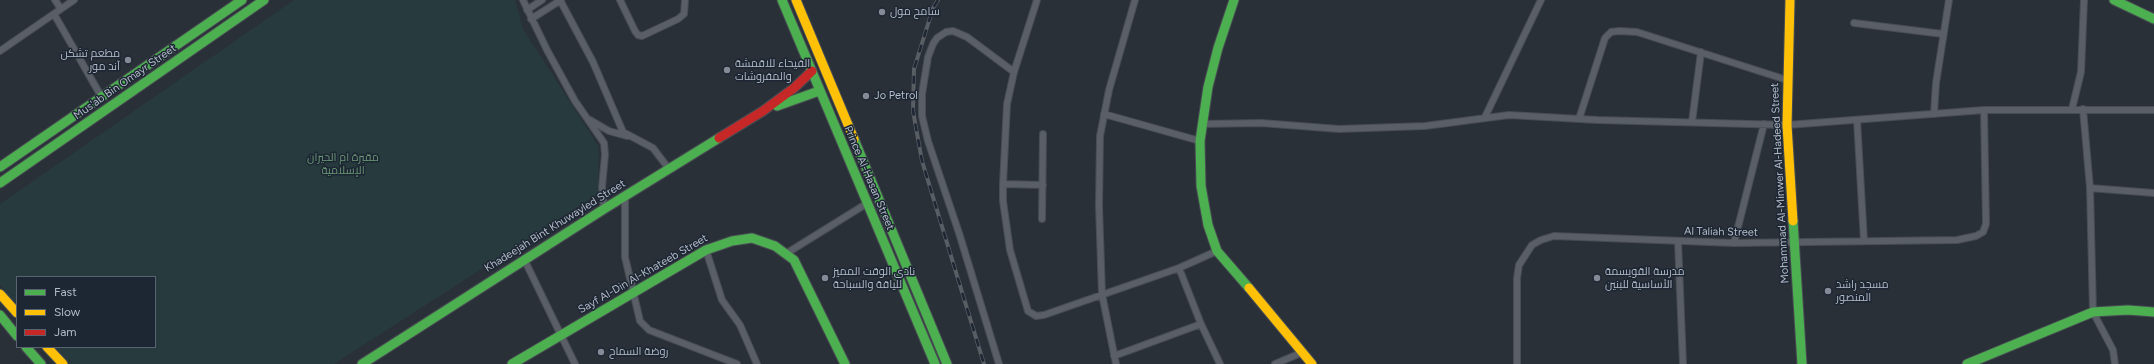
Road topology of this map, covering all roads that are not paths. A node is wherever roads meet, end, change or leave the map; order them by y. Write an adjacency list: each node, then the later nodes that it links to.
1 (55, 0): 21 (street)
2 (74, 0): 21 (street)
3 (242, 0): 35 (main road, Mus'ab Bin Omayr Street)
4 (264, 0): 56 (main road, Mus'ab Bin Omayr Street)
5 (523, 0): 22 (street)
6 (542, 0): 22 (street)
7 (561, 0): 25 (street); 52 (street)
8 (620, 0): 9 (street)
9 (685, 0)
10 (782, 0): 31 (main road, Prince Al-Hasan Street)
11 (796, 0): 23 (main road, Prince Al-Hasan Street)
12 (803, 0): 23 (street)
13 (1037, 0): 32 (street)
14 (1135, 0): 41 (street)
15 (1234, 0): 48 (main road)
16 (1541, 0): 43 (street)
17 (1790, 0): 33 (main road, Mohammad Al-Minwer Al-Hadeed Street)
18 (1949, 0): 28 (street)
19 (2084, 0): 36 (street)
20 (2114, 0): 26 (main road)
21 (61, 9): 24 (street)
22 (526, 10): 25 (street)
23 (800, 10): 97 (main road, Prince Al-Hasan Street)
24 (54, 14): 29 (street); 35 (street)
25 (531, 19): 44 (street)
26 (2154, 19)
27 (1854, 23): 28 (street)
28 (1943, 34): 42 (street)
29 (0, 51)
30 (1701, 52): 33 (street); 45 (street); 47 (street)
31 (812, 71): 34 (main road, Prince Al-Hasan Street); 40 (main road, Khadeejah Bint Khuwayled Street)
32 (1014, 72): 57 (street); 98 (street)
33 (1786, 80): 50 (main road, Mohammad Al-Minwer Al-Hadeed Street)
34 (819, 91): 40 (main road, Khadeejah Bint Khuwayled Street); 62 (main road, Prince Al-Hasan Street)
35 (101, 96): 54 (main road, Mus'ab Bin Omayr Street)
36 (2072, 109): 37 (street); 38 (street)
37 (2083, 109): 39 (street); 59 (street)
38 (1984, 110): 42 (street); 66 (street, Al Taliah Street)
39 (2154, 110)
40 (763, 111): 55 (main road, Khadeejah Bint Khuwayled Street)
41 (1104, 114): 53 (street); 76 (street)
42 (1934, 114): 46 (street)
43 (1485, 117): 45 (street); 48 (street)
44 (587, 118): 52 (street); 63 (street)
45 (1579, 119): 47 (street)
46 (1857, 120): 50 (street); 66 (street)
47 (1692, 122): 49 (street)
48 (1202, 124): 53 (main road)
49 (1764, 124): 50 (street); 67 (street)
50 (1787, 125): 68 (main road, Mohammad Al-Minwer Al-Hadeed Street)
51 (1043, 134): 58 (street)
52 (630, 136): 55 (street)
53 (1200, 141): 70 (main road)
54 (0, 167)
55 (669, 169): 61 (main road, Khadeejah Bint Khuwayled Street)
56 (0, 184)
57 (1003, 184): 58 (street); 76 (street)
58 (1043, 185): 64 (street)
59 (2090, 188): 60 (street); 78 (street)
60 (2154, 193)
61 (625, 196): 63 (main road, Khadeejah Bint Khuwayled Street); 74 (street)
62 (866, 204): 71 (street); 96 (main road, Prince Al-Hasan Street)
63 (604, 209): 72 (main road, Khadeejah Bint Khuwayled Street)
64 (1042, 219)
65 (1678, 241): 67 (street, Al Taliah Street); 103 (street, Al Taliah Street); 104 (street)
66 (1864, 241): 68 (street, Al Taliah Street)
67 (1734, 243): 68 (street, Al Taliah Street)
68 (1795, 243): 105 (main road, Mohammad Al-Minwer Al-Hadeed Street)
69 (706, 250): 71 (main road, Sayf Al-Din Al-Khateeb Street); 74 (main road, Sayf Al-Din Al-Khateeb Street); 94 (street)
70 (1217, 251): 73 (street); 86 (main road)
71 (786, 252): 95 (main road, Sayf Al-Din Al-Khateeb Street)
72 (525, 261): 82 (street); 90 (main road, Khadeejah Bint Khuwayled Street)
73 (1179, 268): 76 (street); 81 (street)
74 (633, 293): 82 (main road, Sayf Al-Din Al-Khateeb Street); 93 (street)
75 (0, 294): 77 (main road)
76 (1102, 294): 87 (street)
77 (16, 312)
78 (2093, 312): 79 (main road); 106 (main road); 107 (street)
79 (2154, 312)
80 (0, 316): 83 (main road)
81 (1201, 324): 87 (street); 100 (street)
82 (562, 334): 91 (main road, Sayf Al-Din Al-Khateeb Street); 92 (street)
83 (16, 335)
84 (27, 348): 88 (main road)
85 (49, 348): 89 (main road)
86 (1303, 352): 101 (street); 102 (main road)
87 (1114, 356): 99 (street)
88 (40, 364)
89 (63, 364)
90 (362, 364)
91 (512, 364)
92 (575, 364)
93 (737, 364)
94 (757, 364)
95 (845, 364)
96 (935, 364)
97 (948, 364)
98 (999, 364)
99 (1116, 364)
100 (1220, 364)
101 (1274, 364)
102 (1312, 364)
103 (1518, 364)
104 (1683, 364)
105 (1802, 364)
106 (1967, 364)
107 (2115, 364)

